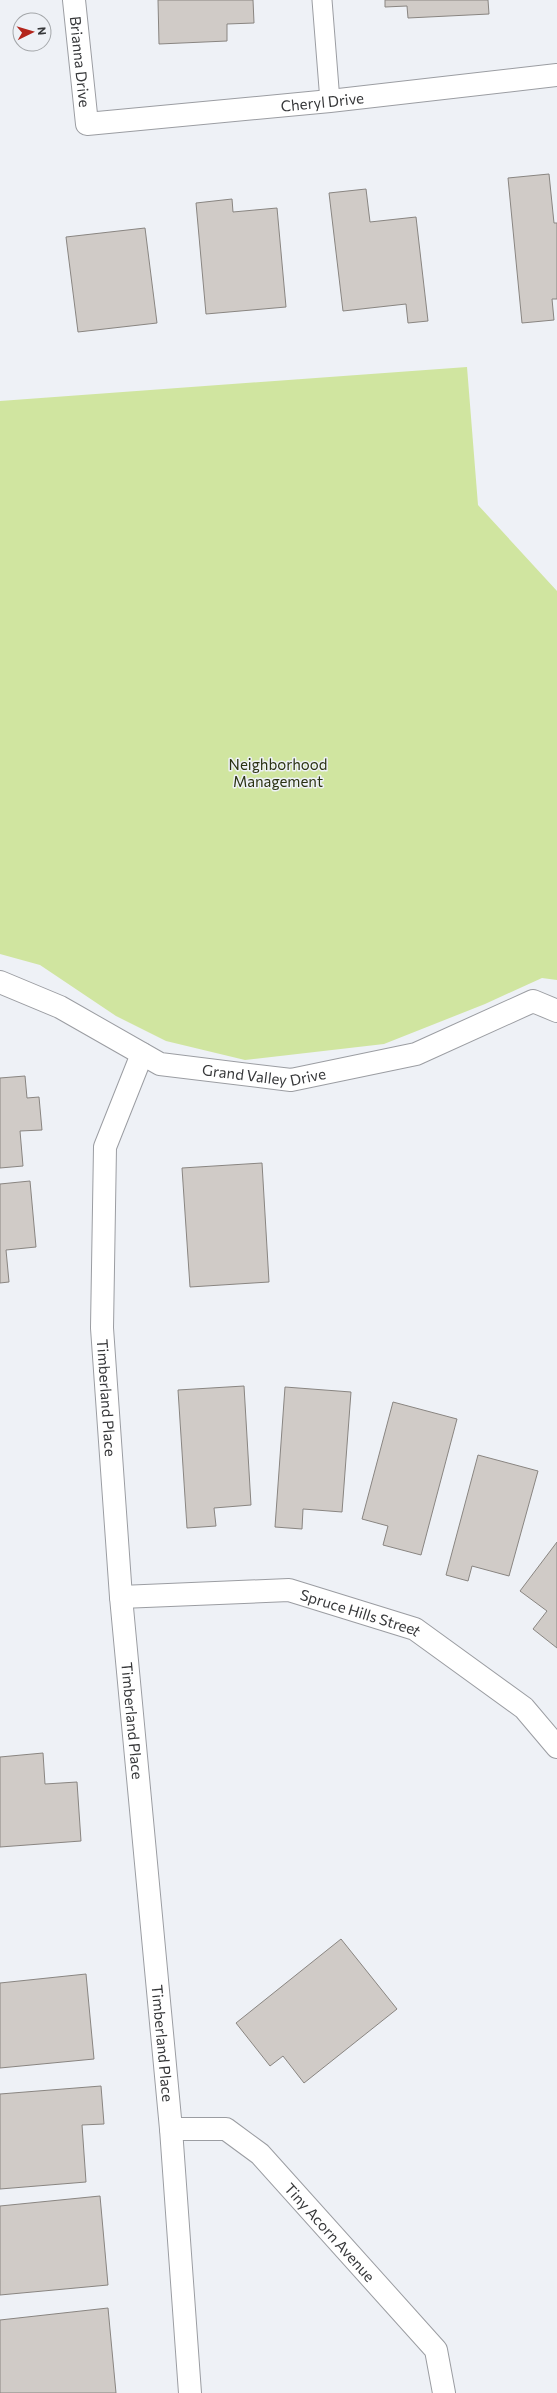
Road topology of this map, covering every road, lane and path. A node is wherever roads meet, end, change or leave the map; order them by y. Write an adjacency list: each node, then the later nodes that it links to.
1 (74, 0): 5 (street, Brianna Drive)
2 (322, 0): 4 (lane)
3 (557, 75): 4 (street, Cheryl Drive)
4 (330, 101): 5 (street, Cheryl Drive)
5 (87, 124)
6 (0, 982): 8 (street, Grand Valley Drive)
7 (557, 1011): 8 (street, Grand Valley Drive)
8 (142, 1054): 9 (street, Timberland Place)
9 (121, 1597): 10 (street, Spruce Hills Street); 11 (street, Timberland Place)
10 (557, 1747)
11 (170, 2129): 12 (street, Timberland Place); 13 (street, Tiny Acorn Avenue)
12 (190, 2393)
13 (444, 2393)

